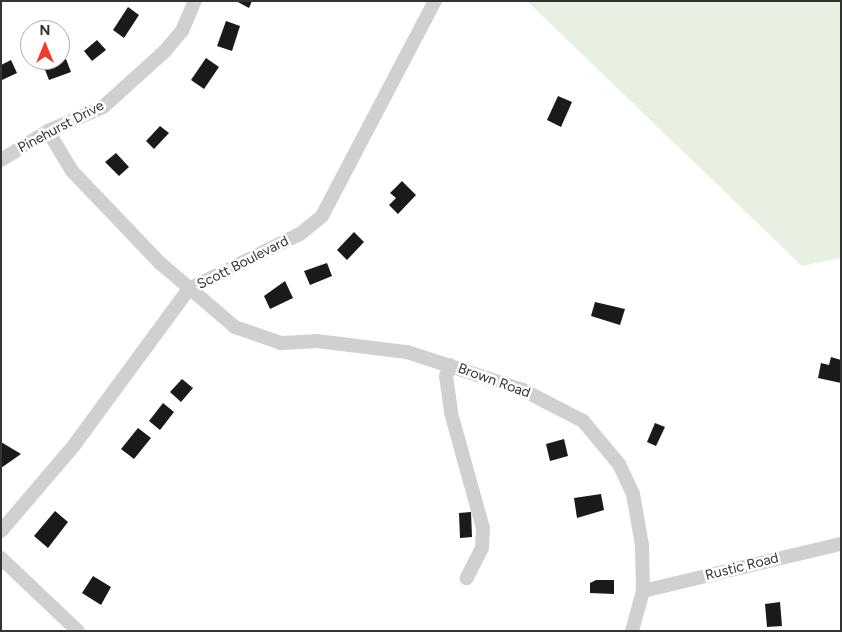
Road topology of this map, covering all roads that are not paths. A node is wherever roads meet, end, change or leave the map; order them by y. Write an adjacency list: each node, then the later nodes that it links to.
1 (195, 1): 3 (street, Pinehurst Drive)
2 (435, 1): 5 (street, Scott Boulevard)
3 (48, 131): 4 (street, Pinehurst Drive); 5 (street, Brown Road)
4 (1, 160)
5 (189, 289): 6 (street, Brown Road); 7 (street, Scott Boulevard)
6 (450, 365): 10 (street); 11 (street, Brown Road)
7 (1, 531)
8 (841, 544): 11 (street, Rustic Road)
9 (1, 558): 12 (street)
10 (468, 578)
11 (643, 591): 13 (street, Brown Road)
12 (78, 631)
13 (632, 631)

